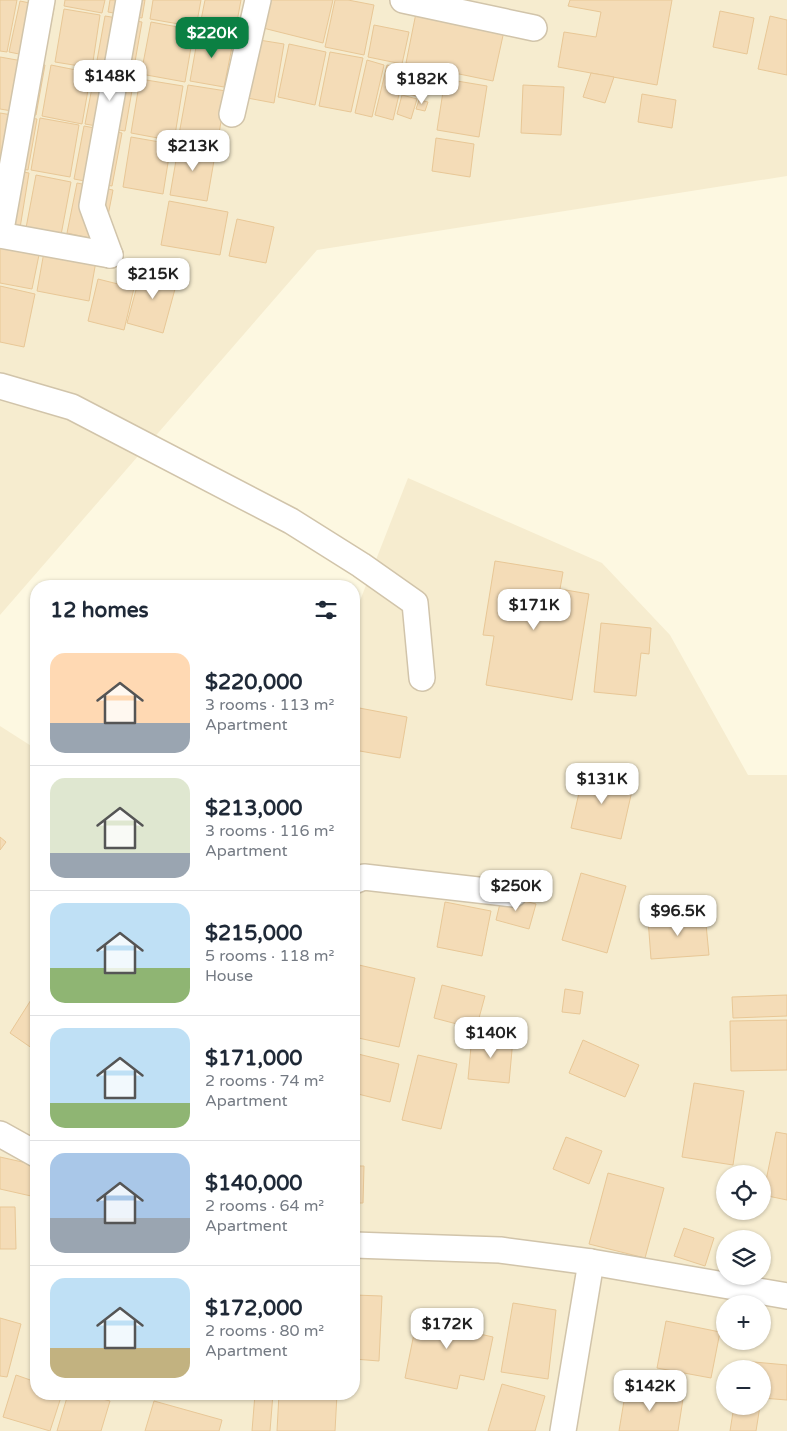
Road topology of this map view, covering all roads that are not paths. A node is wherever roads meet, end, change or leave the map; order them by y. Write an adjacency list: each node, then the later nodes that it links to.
1 (42, 0): 7 (street)
2 (129, 0): 7 (street)
3 (258, 0): 6 (street)
4 (403, 0): 5 (street)
5 (534, 28)
6 (232, 114)
7 (0, 235)
8 (0, 386): 9 (street)
9 (422, 678)
10 (360, 878): 11 (street)
11 (514, 894)
12 (0, 1134): 13 (street)
13 (30, 1151)
14 (360, 1246): 15 (street)
15 (591, 1262): 16 (street); 17 (street)
16 (787, 1296)
17 (563, 1431)

